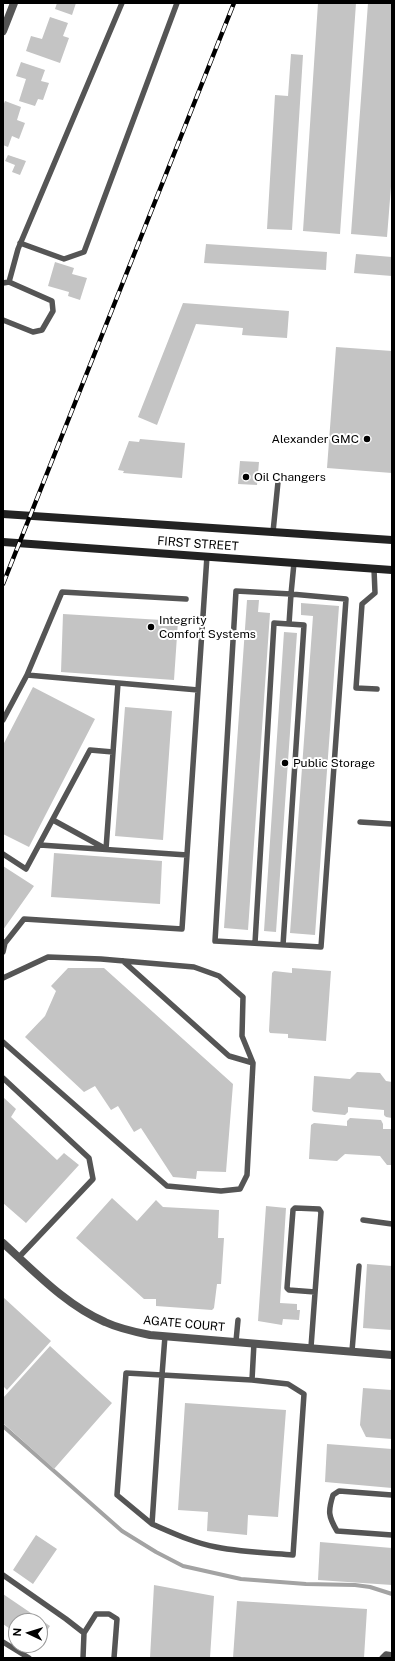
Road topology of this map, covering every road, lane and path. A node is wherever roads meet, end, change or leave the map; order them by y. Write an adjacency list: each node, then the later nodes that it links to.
1 (14, 3): 4 (street)
2 (122, 3): 5 (lane)
3 (177, 3): 5 (lane)
4 (3, 31)
5 (20, 243): 6 (lane)
6 (6, 282): 7 (lane)
7 (3, 320)
8 (278, 482): 10 (lane)
9 (3, 514): 10 (main road, FIRST STREET)
10 (273, 532): 11 (main road, FIRST STREET)
11 (392, 540)
12 (3, 542): 13 (main road, FIRST STREET)
13 (208, 556): 14 (main road, FIRST STREET); 23 (lane)
14 (294, 563): 15 (main road, FIRST STREET); 17 (lane)
15 (374, 569): 16 (main road, FIRST STREET); 22 (lane)
16 (392, 570)
17 (291, 594): 19 (lane); 34 (lane); 35 (lane)
18 (186, 599): 20 (lane)
19 (289, 624): 34 (lane); 35 (lane)
20 (27, 675): 21 (lane); 24 (lane)
21 (118, 683): 23 (lane); 25 (lane)
22 (377, 689)
23 (198, 690): 32 (lane)
24 (3, 720)
25 (113, 752): 26 (lane); 30 (lane)
26 (53, 820): 29 (lane); 30 (lane)
27 (360, 822): 28 (lane)
28 (392, 824)
29 (40, 844): 30 (lane); 31 (lane)
30 (106, 849): 32 (lane)
31 (3, 854)
32 (187, 855): 33 (lane)
33 (4, 942): 36 (lane)
34 (255, 944): 35 (lane)
35 (283, 945)
36 (3, 952)
37 (123, 960): 38 (lane); 40 (lane); 40 (lane)
38 (3, 978)
39 (3, 1042): 40 (lane)
40 (253, 1063)
41 (3, 1078): 45 (lane)
42 (363, 1220): 43 (lane)
43 (392, 1224)
44 (5, 1248): 45 (street, AGATE COURT)
45 (19, 1257): 49 (street, AGATE COURT)
46 (359, 1266): 53 (lane)
47 (315, 1292): 47 (lane); 52 (lane)
48 (238, 1320): 50 (lane)
49 (165, 1336): 50 (street, AGATE COURT); 55 (lane)
50 (236, 1341): 51 (street, AGATE COURT)
51 (254, 1342): 52 (street, AGATE COURT); 56 (lane)
52 (311, 1347): 53 (street, AGATE COURT)
53 (352, 1351): 54 (street, AGATE COURT)
54 (392, 1355)
55 (162, 1375): 56 (lane); 58 (lane); 58 (lane)
56 (252, 1380): 58 (lane)
57 (392, 1495): 59 (lane)
58 (152, 1524)
59 (392, 1535)
60 (3, 1576): 61 (lane)
61 (84, 1633): 65 (lane); 66 (lane)
62 (3, 1642): 64 (lane)
63 (392, 1655): 67 (lane)
64 (29, 1658)
65 (83, 1658)
66 (114, 1658)
67 (382, 1658)

